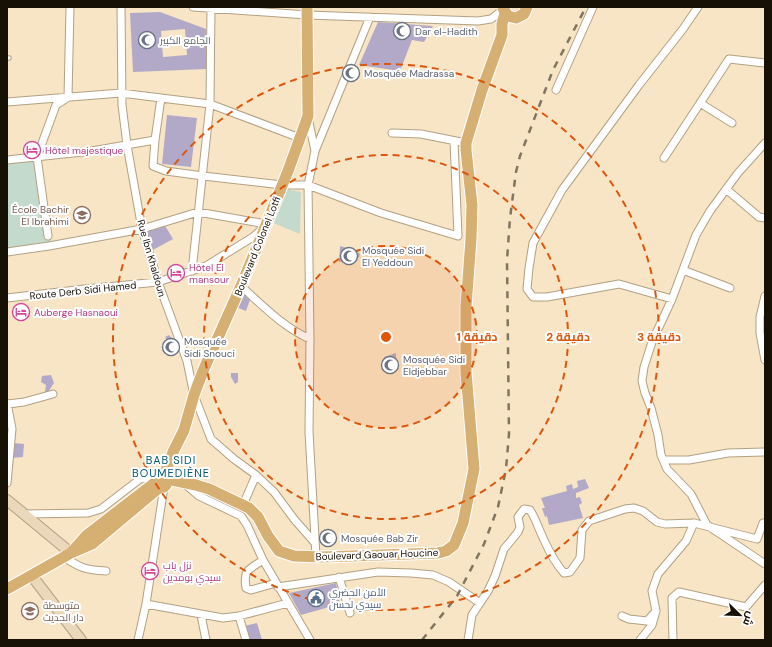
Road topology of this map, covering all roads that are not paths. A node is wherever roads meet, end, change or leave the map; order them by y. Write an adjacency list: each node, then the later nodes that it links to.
1 (70, 7): 16 (street)
2 (121, 7): 15 (street, Rue Ibn Khaldoun)
3 (193, 7): 7 (street)
4 (527, 7): 11 (main road)
5 (593, 7): 14 (street)
6 (698, 7): 51 (street)
7 (211, 8): 9 (street); 20 (street)
8 (504, 10): 10 (street); 11 (main road); 12 (main road)
9 (307, 11): 10 (street); 21 (main road, Boulevard Colonel Lotfi)
10 (370, 17): 30 (street)
11 (516, 18): 12 (main road)
12 (502, 35): 27 (main road, Boulevard Gaouar Houcine)
13 (765, 63): 19 (street)
14 (556, 90)
15 (121, 93): 16 (street); 17 (street); 29 (street, Rue Ibn Khaldoun)
16 (68, 97): 18 (street); 31 (street)
17 (161, 98): 20 (street); 25 (street)
18 (7, 102)
19 (700, 103): 22 (street); 32 (street)
20 (210, 104): 24 (street); 34 (street)
21 (308, 116): 24 (main road, Boulevard Colonel Lotfi); 30 (street)
22 (732, 123)
23 (392, 133): 26 (street)
24 (300, 138): 36 (main road, Boulevard Colonel Lotfi)
25 (155, 140): 29 (street); 34 (street)
26 (454, 141): 27 (street); 35 (street)
27 (466, 143): 72 (main road, Boulevard Gaouar Houcine)
28 (765, 143): 37 (street)
29 (127, 145): 31 (street); 41 (street, Rue Ibn Khaldoun)
30 (315, 151): 35 (street)
31 (38, 157): 33 (street); 42 (street)
32 (664, 158)
33 (7, 160)
34 (203, 176): 36 (street); 38 (street)
35 (308, 184): 36 (street); 52 (street)
36 (282, 185): 40 (main road, Boulevard Colonel Lotfi)
37 (726, 189): 39 (street); 44 (street)
38 (198, 212): 40 (street); 41 (street); 45 (street)
39 (765, 218)
40 (265, 226): 45 (street, Route Derb Sidi Hamed); 47 (main road, Boulevard Colonel Lotfi)
41 (142, 229): 43 (street); 46 (street, Rue Ibn Khaldoun)
42 (48, 236)
43 (7, 252)
44 (683, 270): 48 (street); 51 (street)
45 (192, 271): 46 (street, Route Derb Sidi Hamed)
46 (158, 282): 50 (street, Route Derb Sidi Hamed); 55 (street, Rue Ibn Khaldoun)
47 (241, 286): 52 (street); 55 (main road, Boulevard Colonel Lotfi)
48 (730, 288)
49 (765, 296): 53 (street)
50 (7, 298)
51 (672, 299): 59 (street)
52 (310, 339): 70 (street)
53 (765, 360)
54 (53, 394): 56 (street)
55 (194, 395): 60 (street, Rue Ibn Khaldoun); 61 (main road, Boulevard Colonel Lotfi)
56 (7, 404): 57 (street)
57 (9, 438): 63 (street)
58 (765, 452): 59 (street)
59 (663, 460): 69 (street)
60 (256, 475): 65 (street); 70 (street, Rue Ibn Khaldoun)
61 (162, 481): 62 (main road, Boulevard Gaouar Houcine); 66 (street); 71 (main road); 83 (street)
62 (183, 482): 65 (main road, Boulevard Gaouar Houcine); 73 (street)
63 (7, 484)
64 (7, 500): 66 (main road)
65 (243, 505): 72 (main road, Boulevard Gaouar Houcine)
66 (25, 514): 71 (main road)
67 (694, 523): 69 (street); 82 (street); 84 (street)
68 (765, 523): 69 (street)
69 (706, 525): 74 (street)
70 (315, 543): 72 (street)
71 (67, 555): 75 (street); 76 (main road)
72 (316, 556)
73 (263, 560): 78 (street); 78 (street)
74 (765, 564)
75 (106, 571)
76 (32, 576): 80 (main road); 89 (main road)
77 (339, 577): 78 (street); 82 (street); 85 (street)
78 (277, 585): 81 (street)
79 (765, 585): 96 (street)
80 (7, 589)
81 (288, 602): 87 (street); 93 (street)
82 (480, 603): 94 (street)
83 (146, 604): 86 (street); 90 (street)
84 (656, 611): 88 (street); 95 (street)
85 (350, 613)
86 (201, 615): 87 (street); 91 (street)
87 (239, 616): 92 (street)
88 (622, 616)
89 (81, 640)
90 (138, 640)
91 (206, 640)
92 (246, 640)
93 (310, 640)
94 (468, 640)
95 (640, 640)
96 (673, 640)

